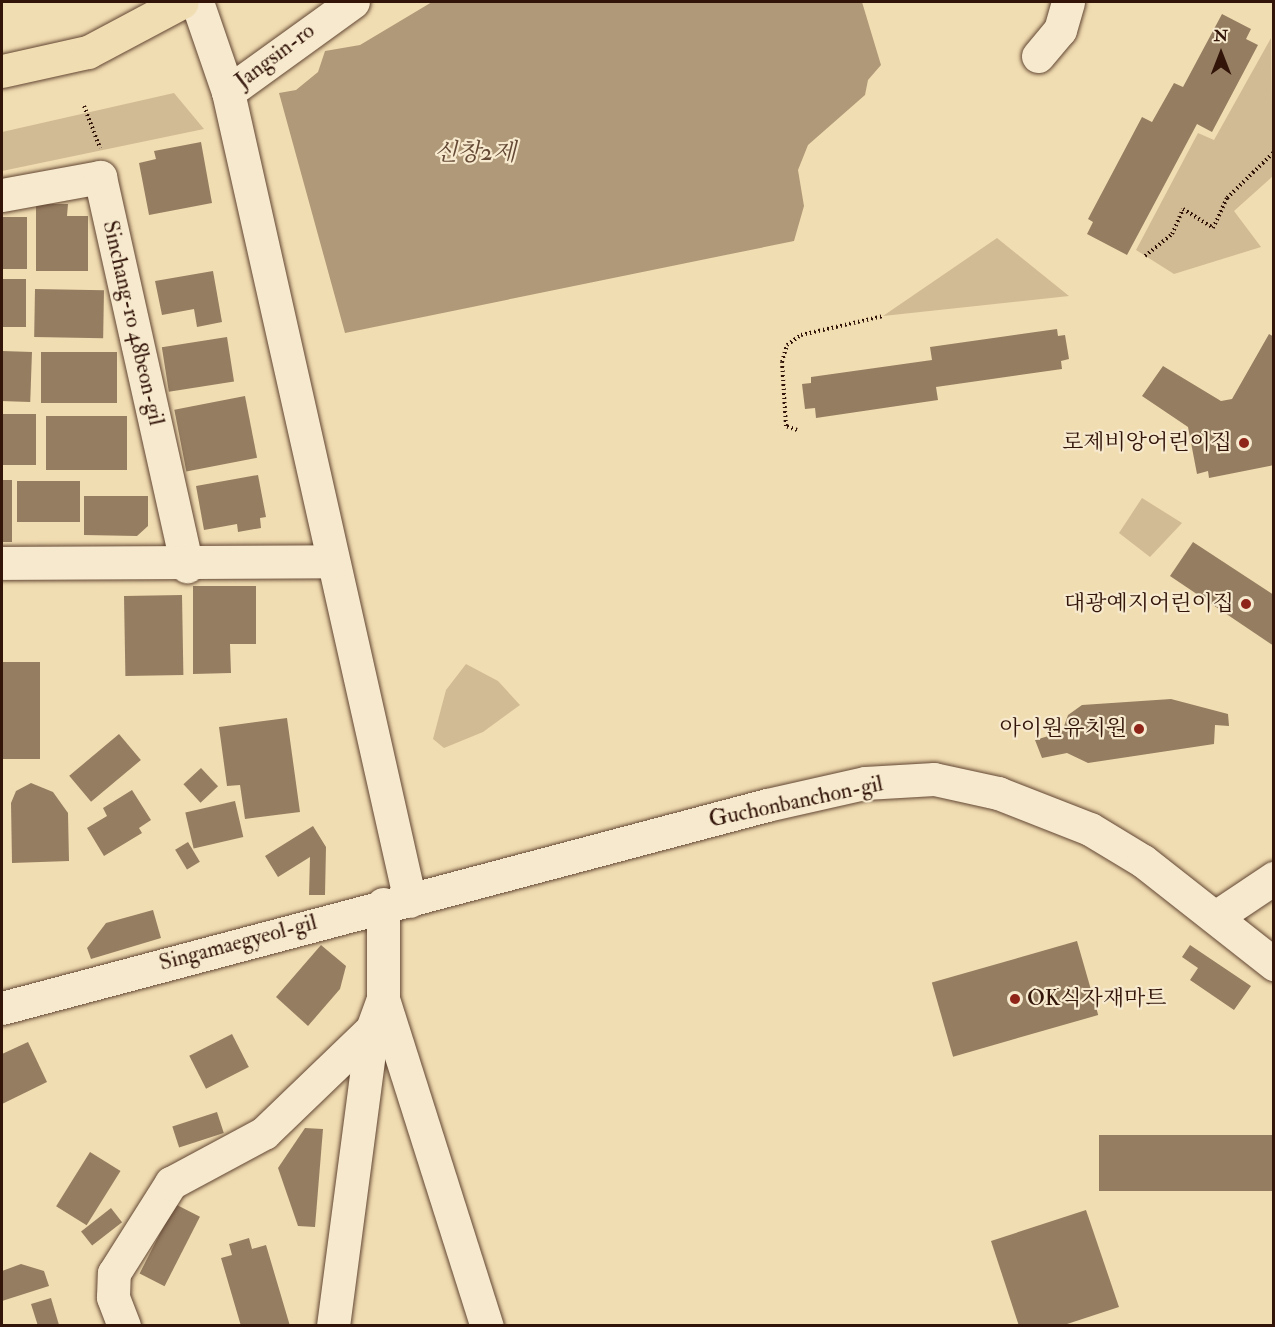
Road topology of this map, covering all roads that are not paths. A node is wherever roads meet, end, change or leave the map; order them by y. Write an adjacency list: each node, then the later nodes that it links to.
1 (182, 2): 6 (main road)
2 (197, 2): 7 (street)
3 (353, 2): 7 (street, Jangsin-ro)
4 (1068, 2): 5 (street)
5 (1038, 56)
6 (2, 71)
7 (228, 93): 9 (street)
8 (2, 195): 11 (street, Sinchang-ro 48beon-gil)
9 (330, 561): 11 (street); 13 (street)
10 (2, 563): 11 (street)
11 (187, 566)
12 (1274, 878): 14 (street)
13 (397, 902): 14 (street, Guchonbanchon-gil); 16 (street); 17 (street, Singamaegyeol-gil)
14 (1217, 916): 15 (street, Guchonbanchon-gil)
15 (1274, 964)
16 (383, 999): 18 (street); 21 (street)
17 (2, 1008)
18 (372, 1029): 19 (street); 20 (street)
19 (124, 1326)
20 (333, 1326)
21 (487, 1326)

